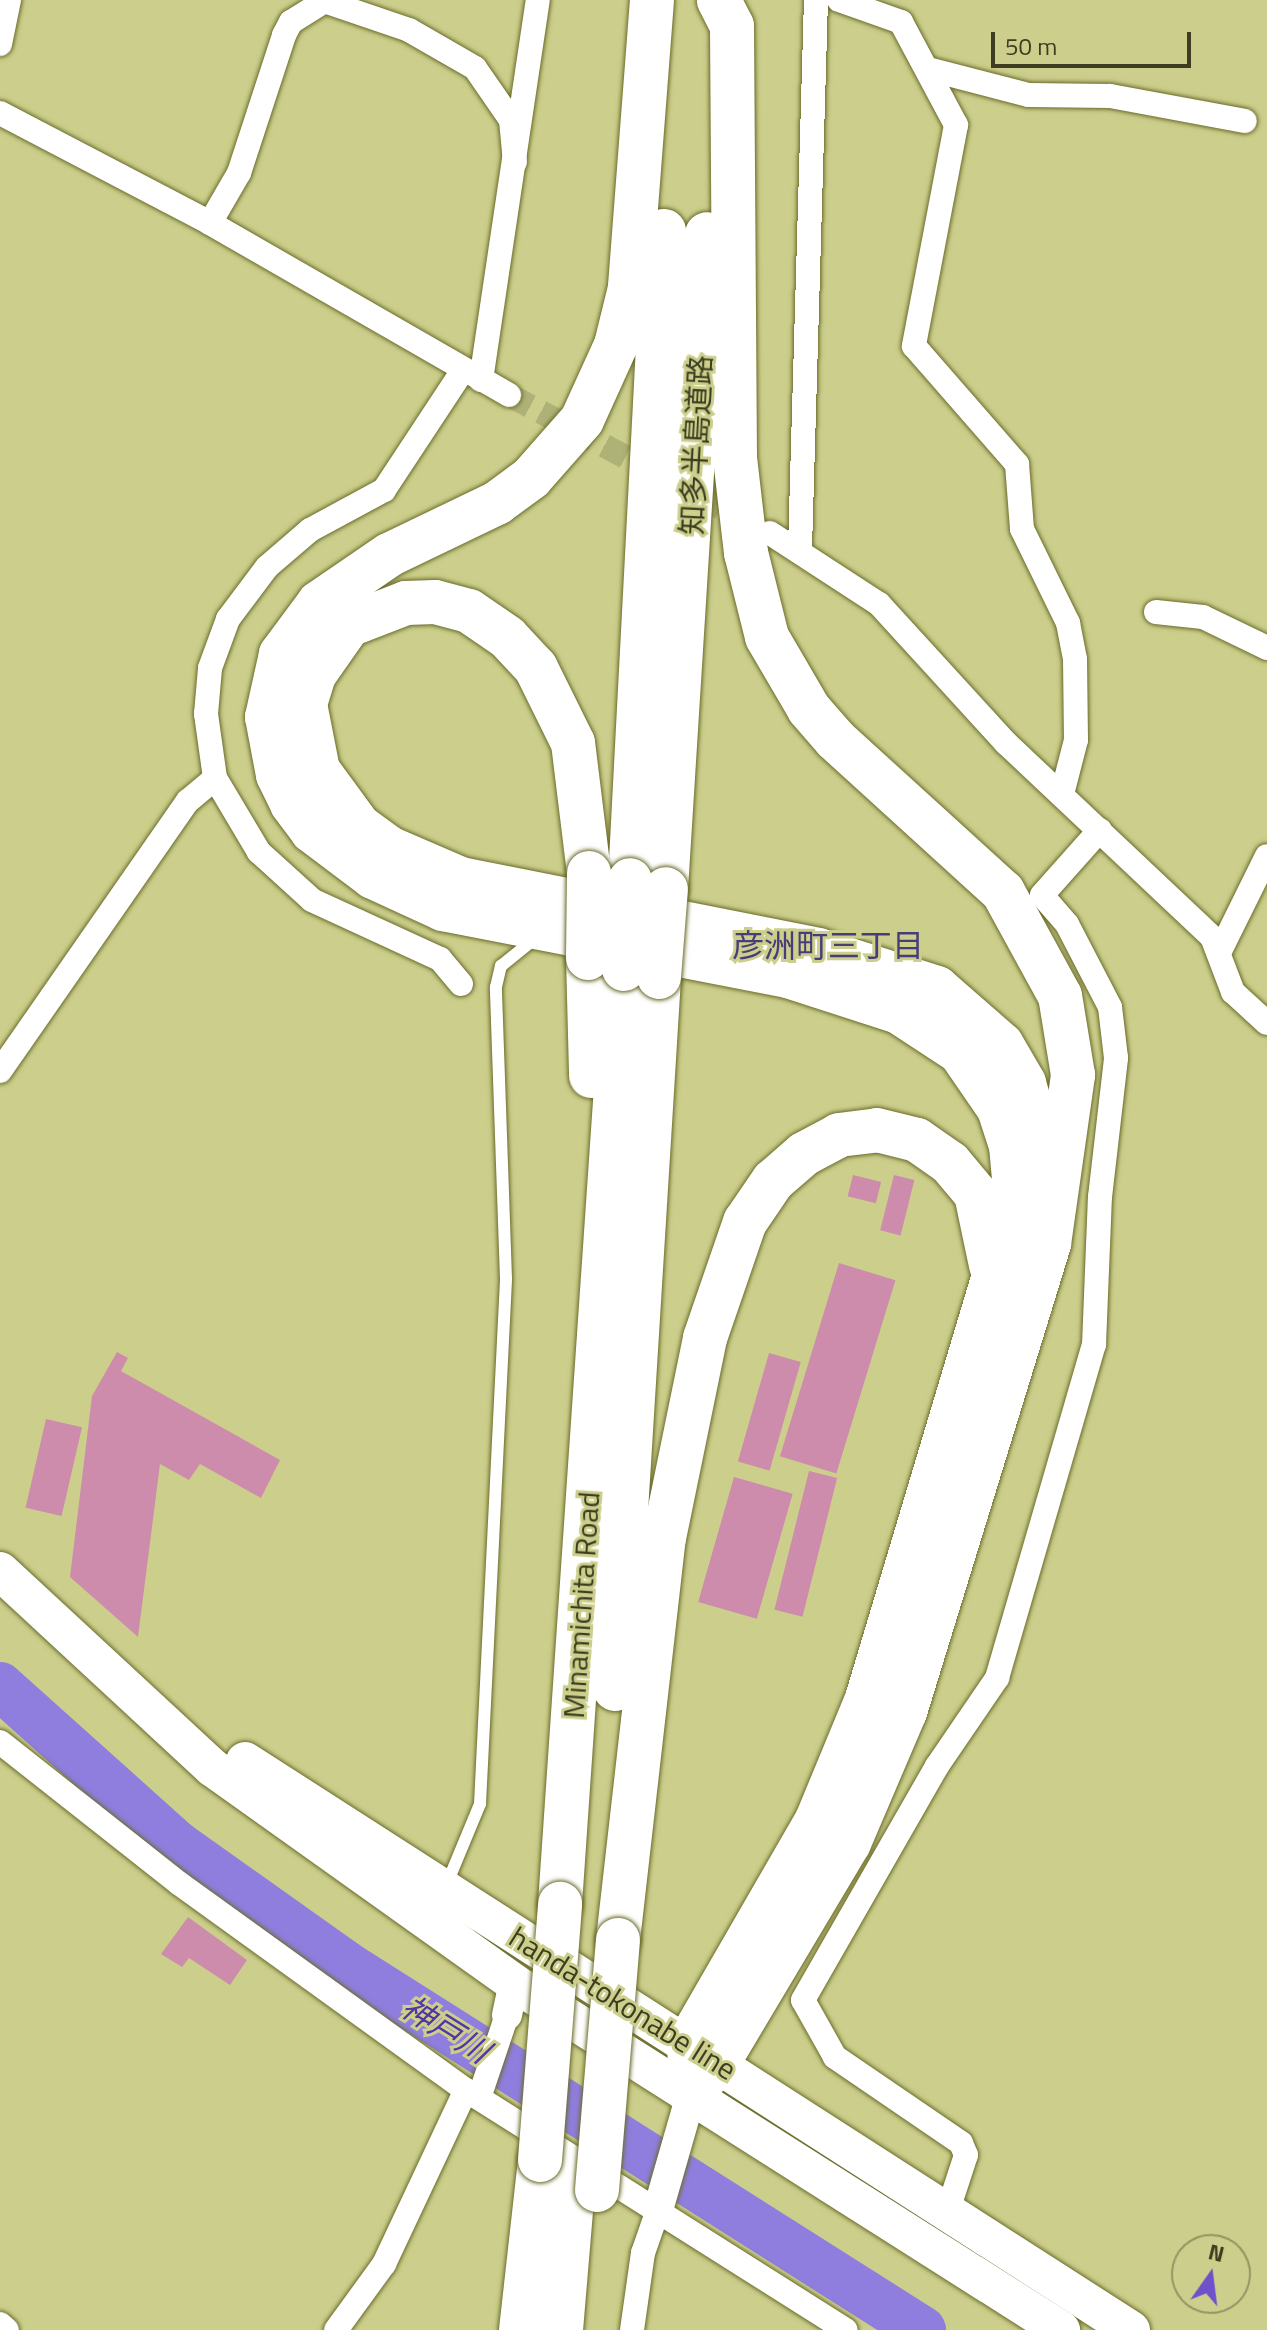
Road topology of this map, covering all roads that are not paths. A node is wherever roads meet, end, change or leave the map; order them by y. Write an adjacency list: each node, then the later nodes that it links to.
1 (9, 0): 8 (street)
2 (538, 0): 12 (street)
3 (652, 0): 25 (highway)
4 (676, 0): 24 (highway, 知多半島道路)
5 (719, 0): 24 (highway, 知多半島道路); 31 (highway)
6 (816, 0): 17 (street)
7 (839, 0): 9 (street)
8 (0, 44)
9 (932, 70): 11 (street); 21 (street)
10 (0, 113): 13 (street)
11 (1245, 121)
12 (515, 162): 13 (street); 14 (street)
13 (210, 223): 14 (street)
14 (472, 375): 15 (street); 20 (street)
15 (509, 395)
16 (770, 533): 17 (street)
17 (800, 548): 21 (street)
18 (1156, 612): 19 (street)
19 (1267, 648)
20 (215, 778): 28 (street); 30 (street)
21 (1062, 794): 22 (street)
22 (1100, 830): 26 (street); 44 (street)
23 (1267, 856): 26 (street)
24 (628, 881): 27 (highway, Minamichita Road, bridge); 27 (highway, bridge); 31 (highway)
25 (550, 934): 32 (highway); 36 (lane)
26 (1219, 953): 29 (street)
27 (624, 968): 37 (highway, Minamichita Road); 42 (highway, Minamichita Road, bridge)
28 (461, 984)
29 (1267, 1023)
30 (0, 1071)
31 (1055, 1198): 39 (highway)
32 (993, 1284): 37 (highway); 39 (highway)
33 (0, 1571): 34 (main road, handa-tokonabe line)
34 (114, 1677): 36 (main road, handa-tokonabe line); 38 (main road, handa-tokonabe line)
35 (0, 1742): 40 (street)
36 (444, 1890): 39 (main road, handa-tokonabe line)
37 (607, 1934): 42 (highway, Minamichita Road)
38 (510, 1999): 40 (street); 41 (main road, handa-tokonabe line)
39 (704, 2052): 41 (highway); 44 (main road, handa-tokonabe line)
40 (476, 2090): 43 (street); 47 (street)
41 (687, 2109): 43 (street); 52 (main road, handa-tokonabe line)
42 (570, 2175): 48 (highway, Minamichita Road); 49 (highway, Minamichita Road)
43 (658, 2210): 50 (street); 51 (street)
44 (948, 2210): 53 (main road, handa-tokonabe line)
45 (0, 2324): 46 (street)
46 (7, 2330)
47 (336, 2330)
48 (521, 2330)
49 (561, 2330)
50 (632, 2330)
51 (846, 2330)
52 (1061, 2330)
53 (1131, 2330)

